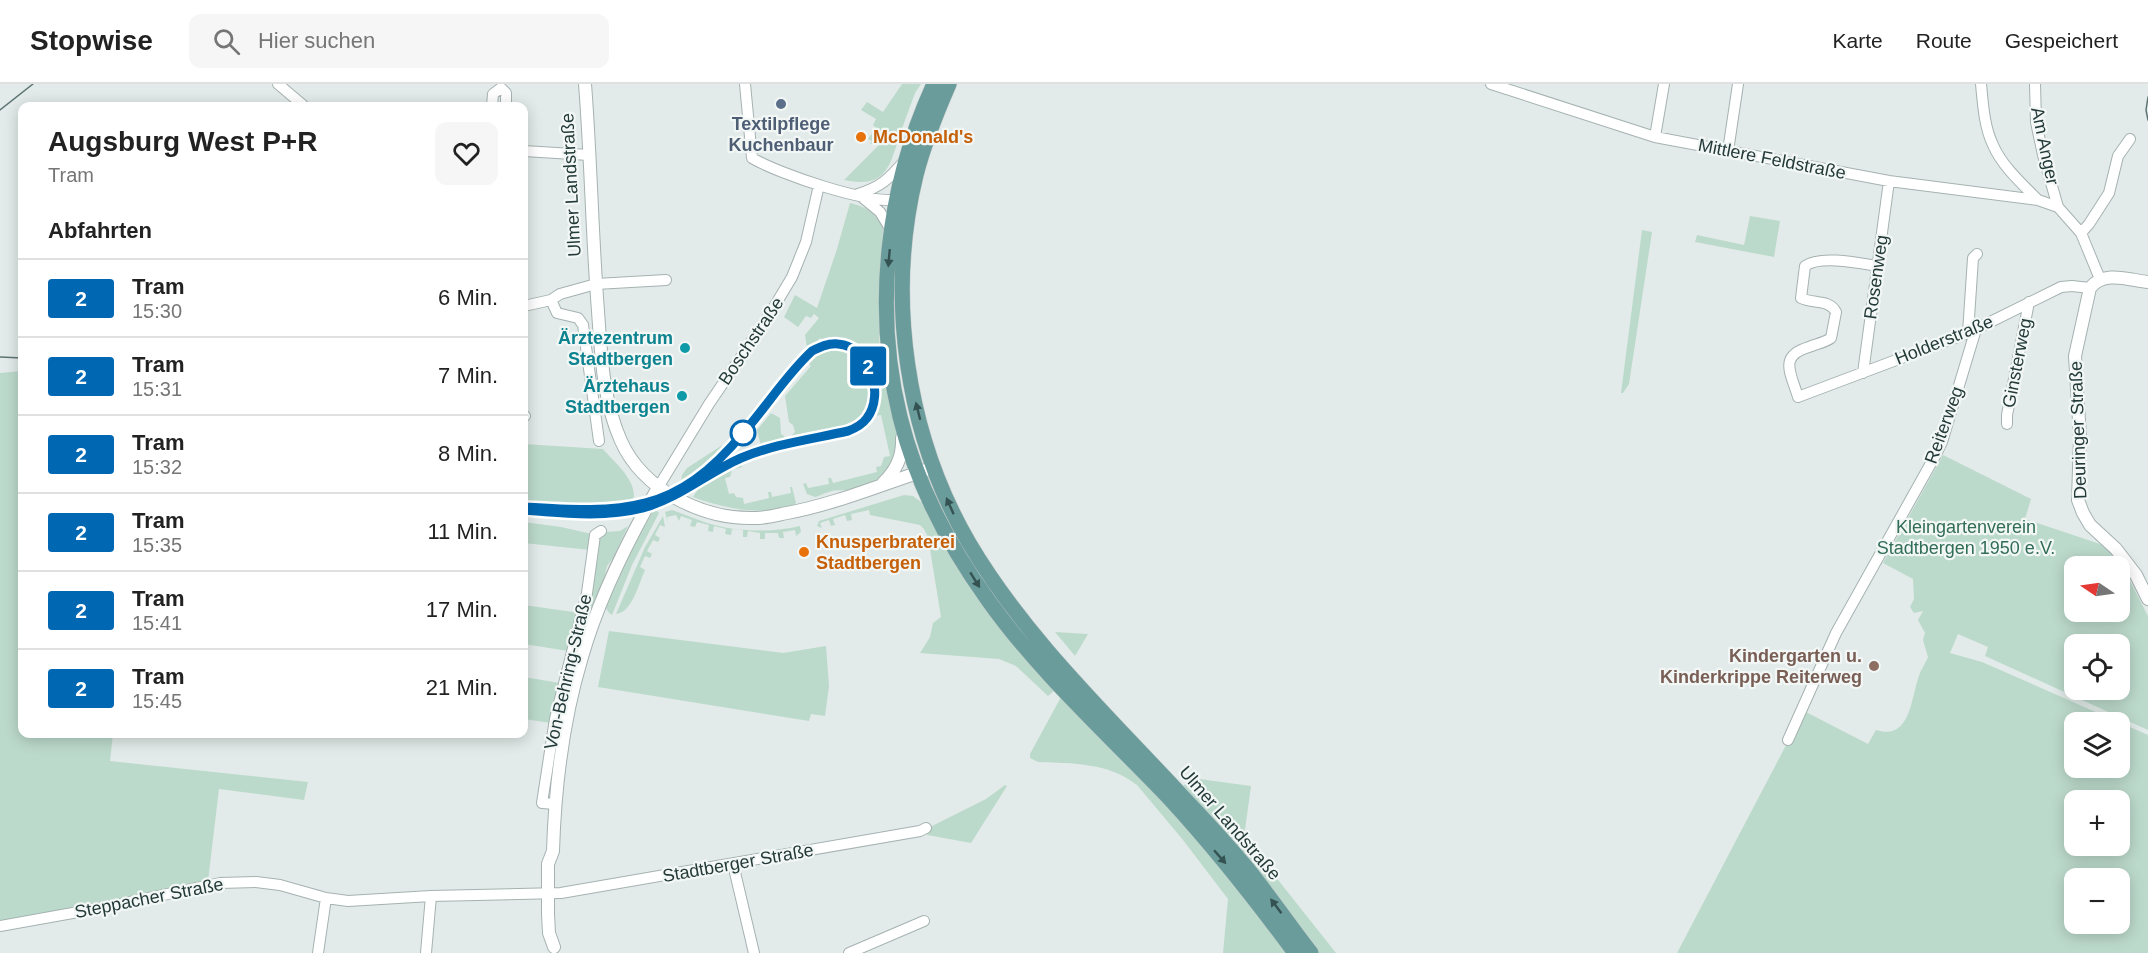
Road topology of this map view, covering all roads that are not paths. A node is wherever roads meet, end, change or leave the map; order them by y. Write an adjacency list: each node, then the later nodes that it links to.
1 (279, 84): 12 (street)
2 (585, 84): 19 (street, Ulmer Landstraße)
3 (745, 84): 22 (street)
4 (934, 84): 20 (main road)
5 (949, 84): 24 (main road)
6 (1491, 84): 11 (street, Mittlere Feldstraße)
7 (1664, 84): 15 (street)
8 (1738, 84): 18 (street)
9 (1981, 84): 25 (street)
10 (2035, 84): 26 (street, Am Anger)
11 (1504, 86): 15 (street, Mittlere Feldstraße)
12 (299, 102)
13 (492, 102): 14 (street)
14 (506, 102)
15 (1655, 137): 18 (street, Mittlere Feldstraße)
16 (2130, 139): 28 (street)
17 (528, 151): 19 (street)
18 (1728, 151): 21 (street, Mittlere Feldstraße)
19 (589, 155): 34 (street, Ulmer Landstraße)
20 (907, 158): 23 (street); 24 (main road)
21 (1888, 181): 25 (street, Mittlere Feldstraße); 30 (street, Rosenweg)
22 (819, 185): 23 (street); 45 (street, Boschstraße)
23 (858, 194): 24 (street); 27 (street)
24 (904, 198): 27 (main road); 44 (main road, one-way to 24)
25 (2038, 200): 26 (street, Mittlere Feldstraße)
26 (2058, 207): 28 (street)
27 (891, 230): 41 (main road, one-way to 41)
28 (2081, 232): 31 (street)
29 (1977, 254): 39 (street, Reiterweg)
30 (1877, 266): 40 (street, Rosenweg); 40 (street, Holderstraße)
31 (2100, 279): 33 (street); 35 (street)
32 (666, 280): 34 (street)
33 (2148, 282)
34 (596, 284): 36 (street); 45 (street, Ulmer Landstraße)
35 (2090, 288): 37 (street, Holderstraße); 48 (street, Deuringer Straße)
36 (551, 300): 38 (street); 43 (street)
37 (2029, 302): 39 (street, Holderstraße); 42 (street, Ginsterweg)
38 (528, 305)
39 (1972, 331): 40 (street, Holderstraße); 50 (street, Reiterweg)
40 (1863, 373)
41 (900, 416): 44 (main road); 46 (street)
42 (2007, 424)
43 (599, 441)
44 (926, 470): 46 (street, Ulmer Landstraße); 49 (main road)
45 (659, 486): 46 (street, Ulmer Landstraße); 51 (street)
46 (880, 486)
47 (601, 531): 51 (street, Von-Behring-Straße)
48 (2148, 599)
49 (1066, 681): 64 (main road, one-way to 64); 65 (main road, Ulmer Landstraße, one-way to 49)
50 (1788, 740)
51 (556, 804): 54 (street)
52 (926, 828): 53 (street, Stadtberger Straße)
53 (733, 864): 54 (street, Stadtberger Straße); 62 (street)
54 (552, 894): 55 (street, Steppacher Straße); 59 (street)
55 (431, 896): 56 (street, Steppacher Straße); 61 (street)
56 (326, 898): 58 (street, Steppacher Straße); 60 (street)
57 (924, 921): 63 (street)
58 (0, 926)
59 (555, 950)
60 (318, 953)
61 (426, 953)
62 (754, 953)
63 (849, 953)
64 (1295, 953)
65 (1311, 953)

